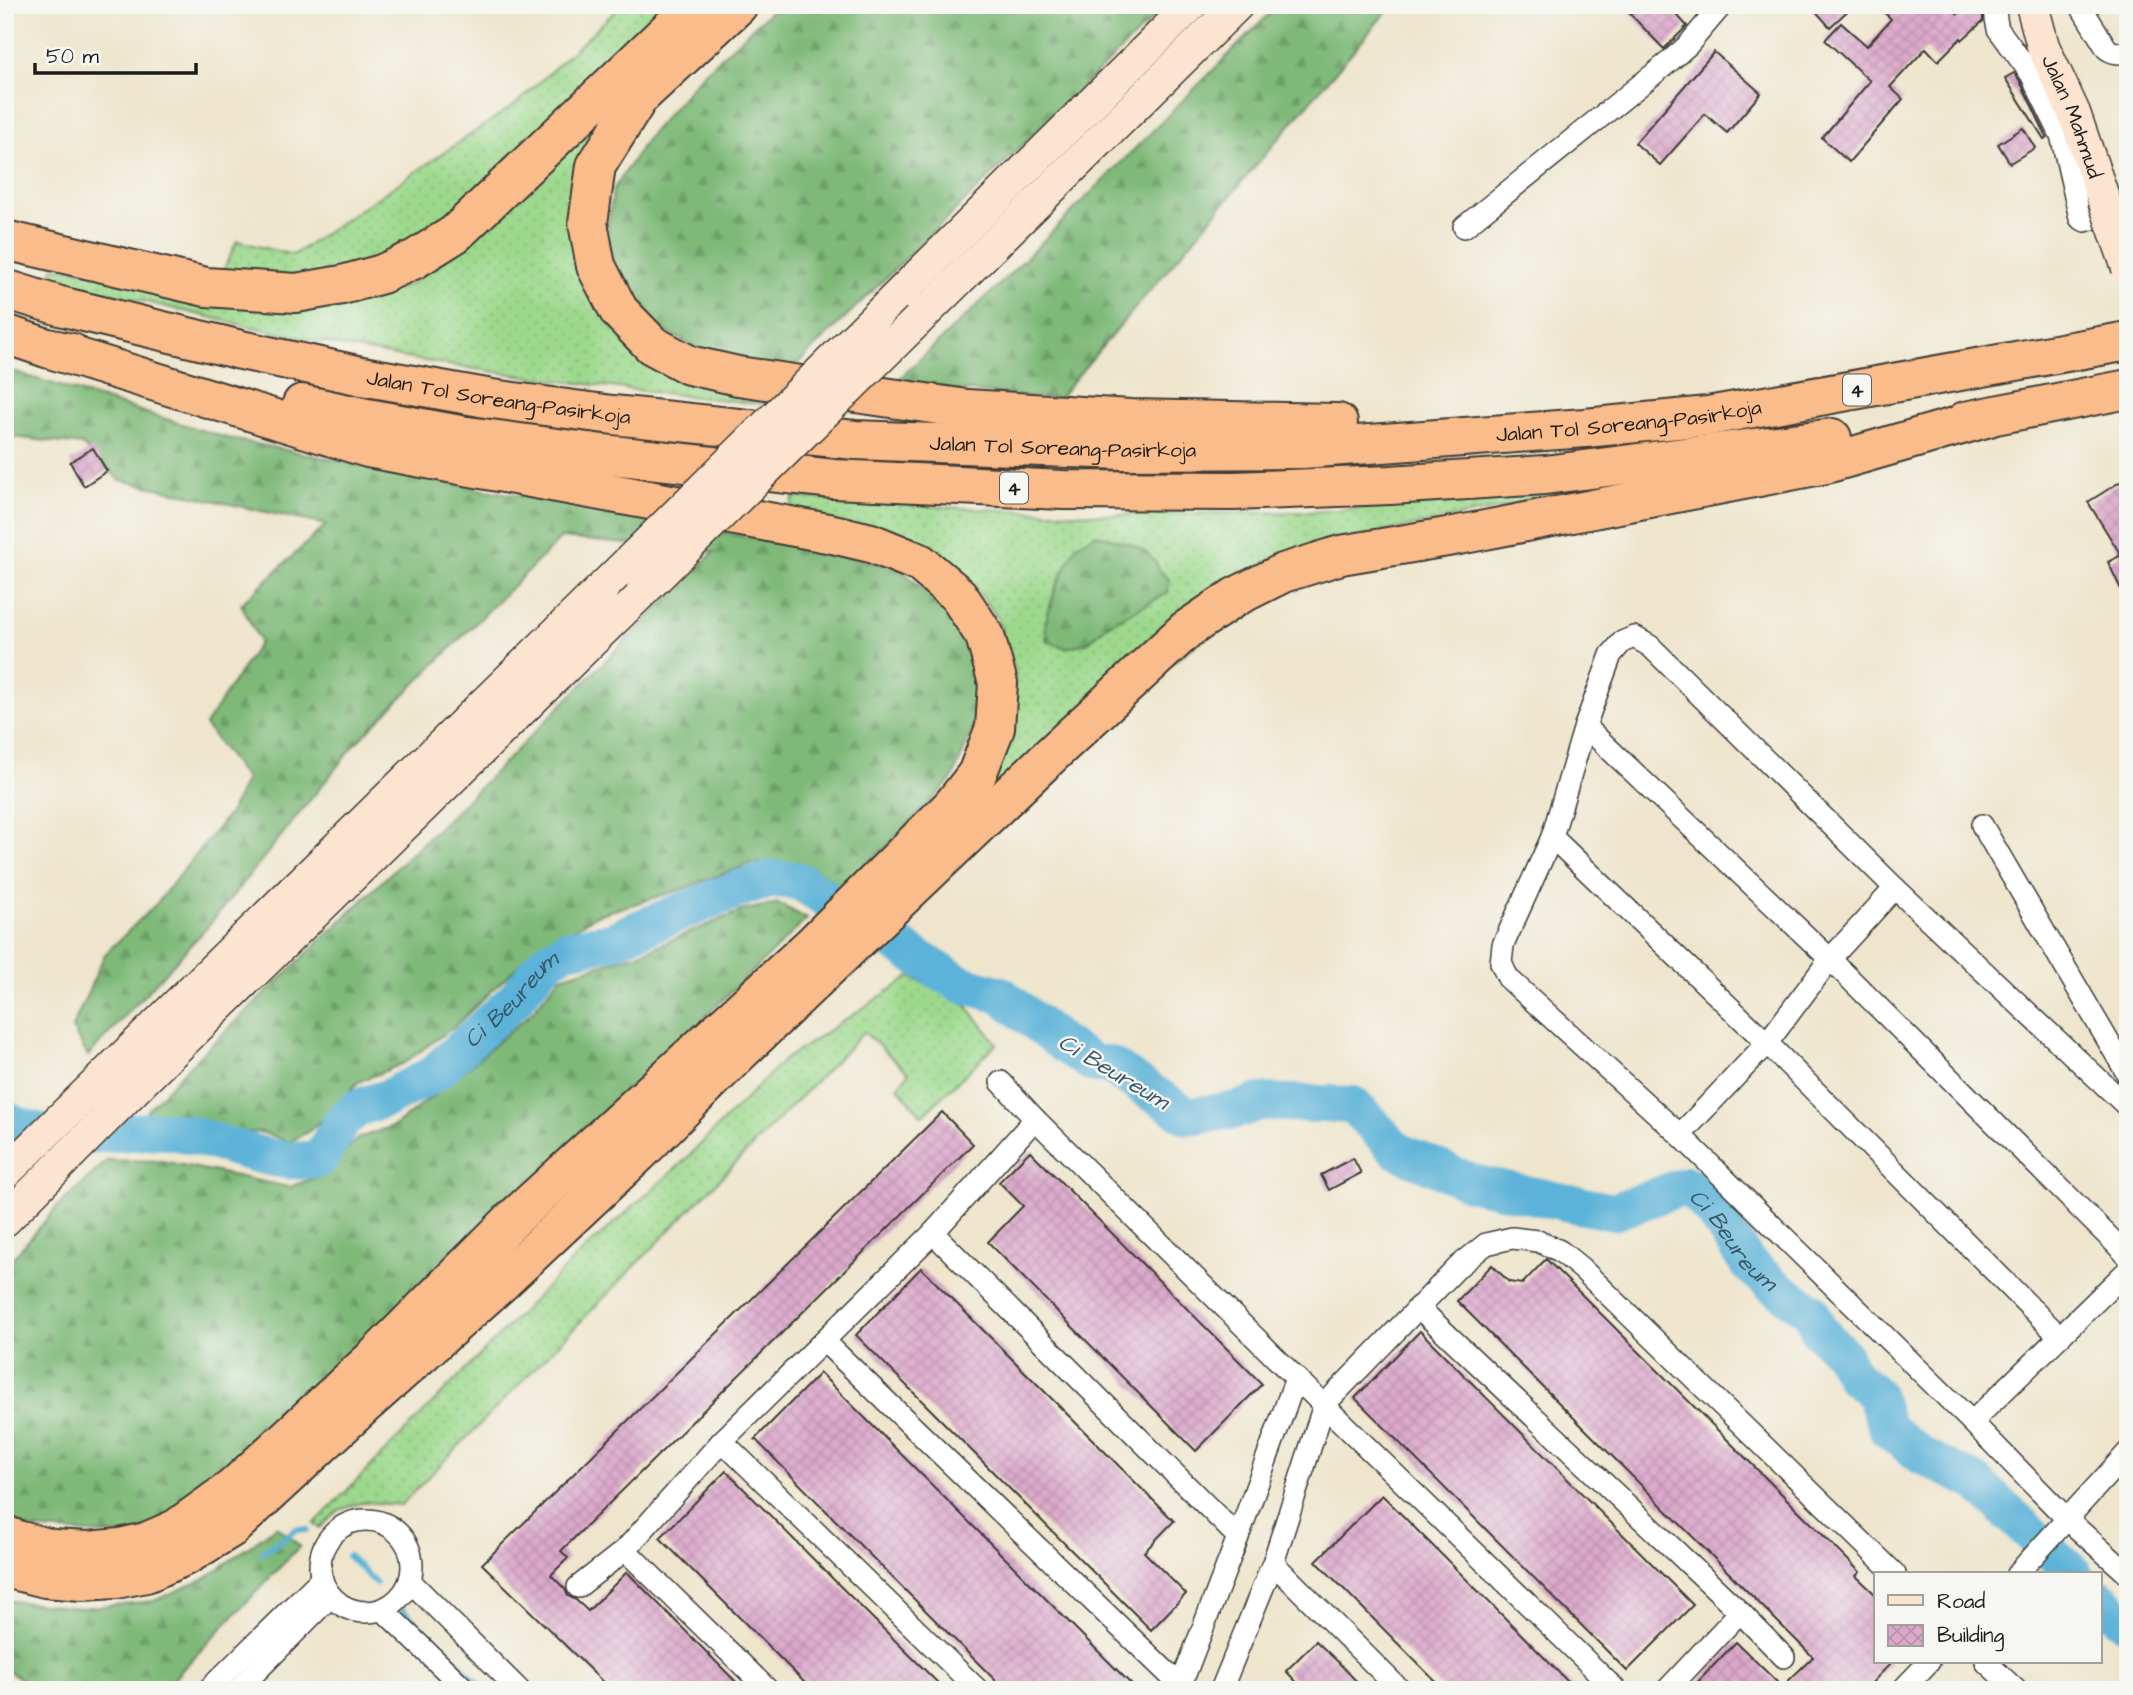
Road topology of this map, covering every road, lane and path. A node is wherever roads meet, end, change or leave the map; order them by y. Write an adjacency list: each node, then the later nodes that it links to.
1 (695, 5): 12 (highway)
2 (738, 5): 20 (highway)
3 (1191, 5): 34 (main road, bridge)
4 (1237, 5): 35 (main road, bridge)
5 (1722, 5): 11 (street)
6 (1996, 5): 10 (street)
7 (2032, 5): 10 (main road, Jalan Mahmud)
8 (2080, 5): 9 (street)
9 (2128, 51)
10 (2116, 204): 13 (main road, Jalan Mahmud, bridge)
11 (1464, 227)
12 (5, 240)
13 (2128, 268)
14 (5, 289): 20 (highway, Jalan Tol Soreang–Pasirkoja / 4)
15 (5, 334): 17 (highway, Jalan Tol Soreang–Pasirkoja / 4)
16 (2128, 341): 20 (highway, Jalan Tol Soreang–Pasirkoja / 4)
17 (47, 348): 19 (highway, Jalan Tol Soreang–Pasirkoja / 4); 24 (highway)
18 (2128, 389): 19 (highway, Jalan Tol Soreang–Pasirkoja / 4)
19 (1989, 417): 24 (highway)
20 (1585, 428)
21 (1585, 726): 23 (street); 25 (street); 27 (street)
22 (1982, 825): 29 (street)
23 (1552, 837): 28 (street); 33 (street)
24 (910, 871): 26 (highway)
25 (1895, 888): 27 (street); 31 (street)
26 (823, 954): 48 (highway); 52 (highway)
27 (1830, 959): 28 (street); 37 (street)
28 (1767, 1043): 33 (street); 40 (street)
29 (2128, 1075)
30 (1001, 1082): 32 (street)
31 (2128, 1107)
32 (1035, 1119): 36 (street); 42 (street)
33 (1680, 1135): 44 (street)
34 (9, 1169)
35 (5, 1220)
36 (933, 1233): 41 (street); 49 (street)
37 (2128, 1256)
38 (2128, 1270): 40 (street)
39 (1418, 1307): 43 (street); 53 (street); 60 (street)
40 (2059, 1336): 44 (street)
41 (824, 1341): 45 (street); 64 (street)
42 (1296, 1378): 43 (street); 49 (street)
43 (1324, 1405): 51 (street); 73 (street)
44 (1972, 1422): 47 (street)
45 (722, 1441): 50 (street); 70 (street)
46 (2128, 1452): 47 (street)
47 (2062, 1526): 54 (street); 55 (street)
48 (5, 1535)
49 (1238, 1537): 64 (street)
50 (625, 1550): 58 (street); 69 (street)
51 (1273, 1563): 71 (street); 72 (street)
52 (5, 1568)
53 (1893, 1572)
54 (2019, 1572)
55 (2128, 1574)
56 (410, 1581): 57 (street); 59 (street); 68 (street)
57 (326, 1587): 59 (street); 65 (street); 66 (street)
58 (578, 1587)
59 (382, 1609): 67 (street)
60 (1740, 1612): 61 (street); 74 (street)
61 (1784, 1657)
62 (1927, 1664): 75 (street)
63 (1988, 1664): 76 (street)
64 (1181, 1689)
65 (208, 1690)
66 (238, 1690)
67 (466, 1690)
68 (519, 1690)
69 (768, 1690)
70 (978, 1690)
71 (1222, 1690)
72 (1400, 1690)
73 (1616, 1690)
74 (1667, 1690)
75 (1902, 1690)
76 (2016, 1690)

